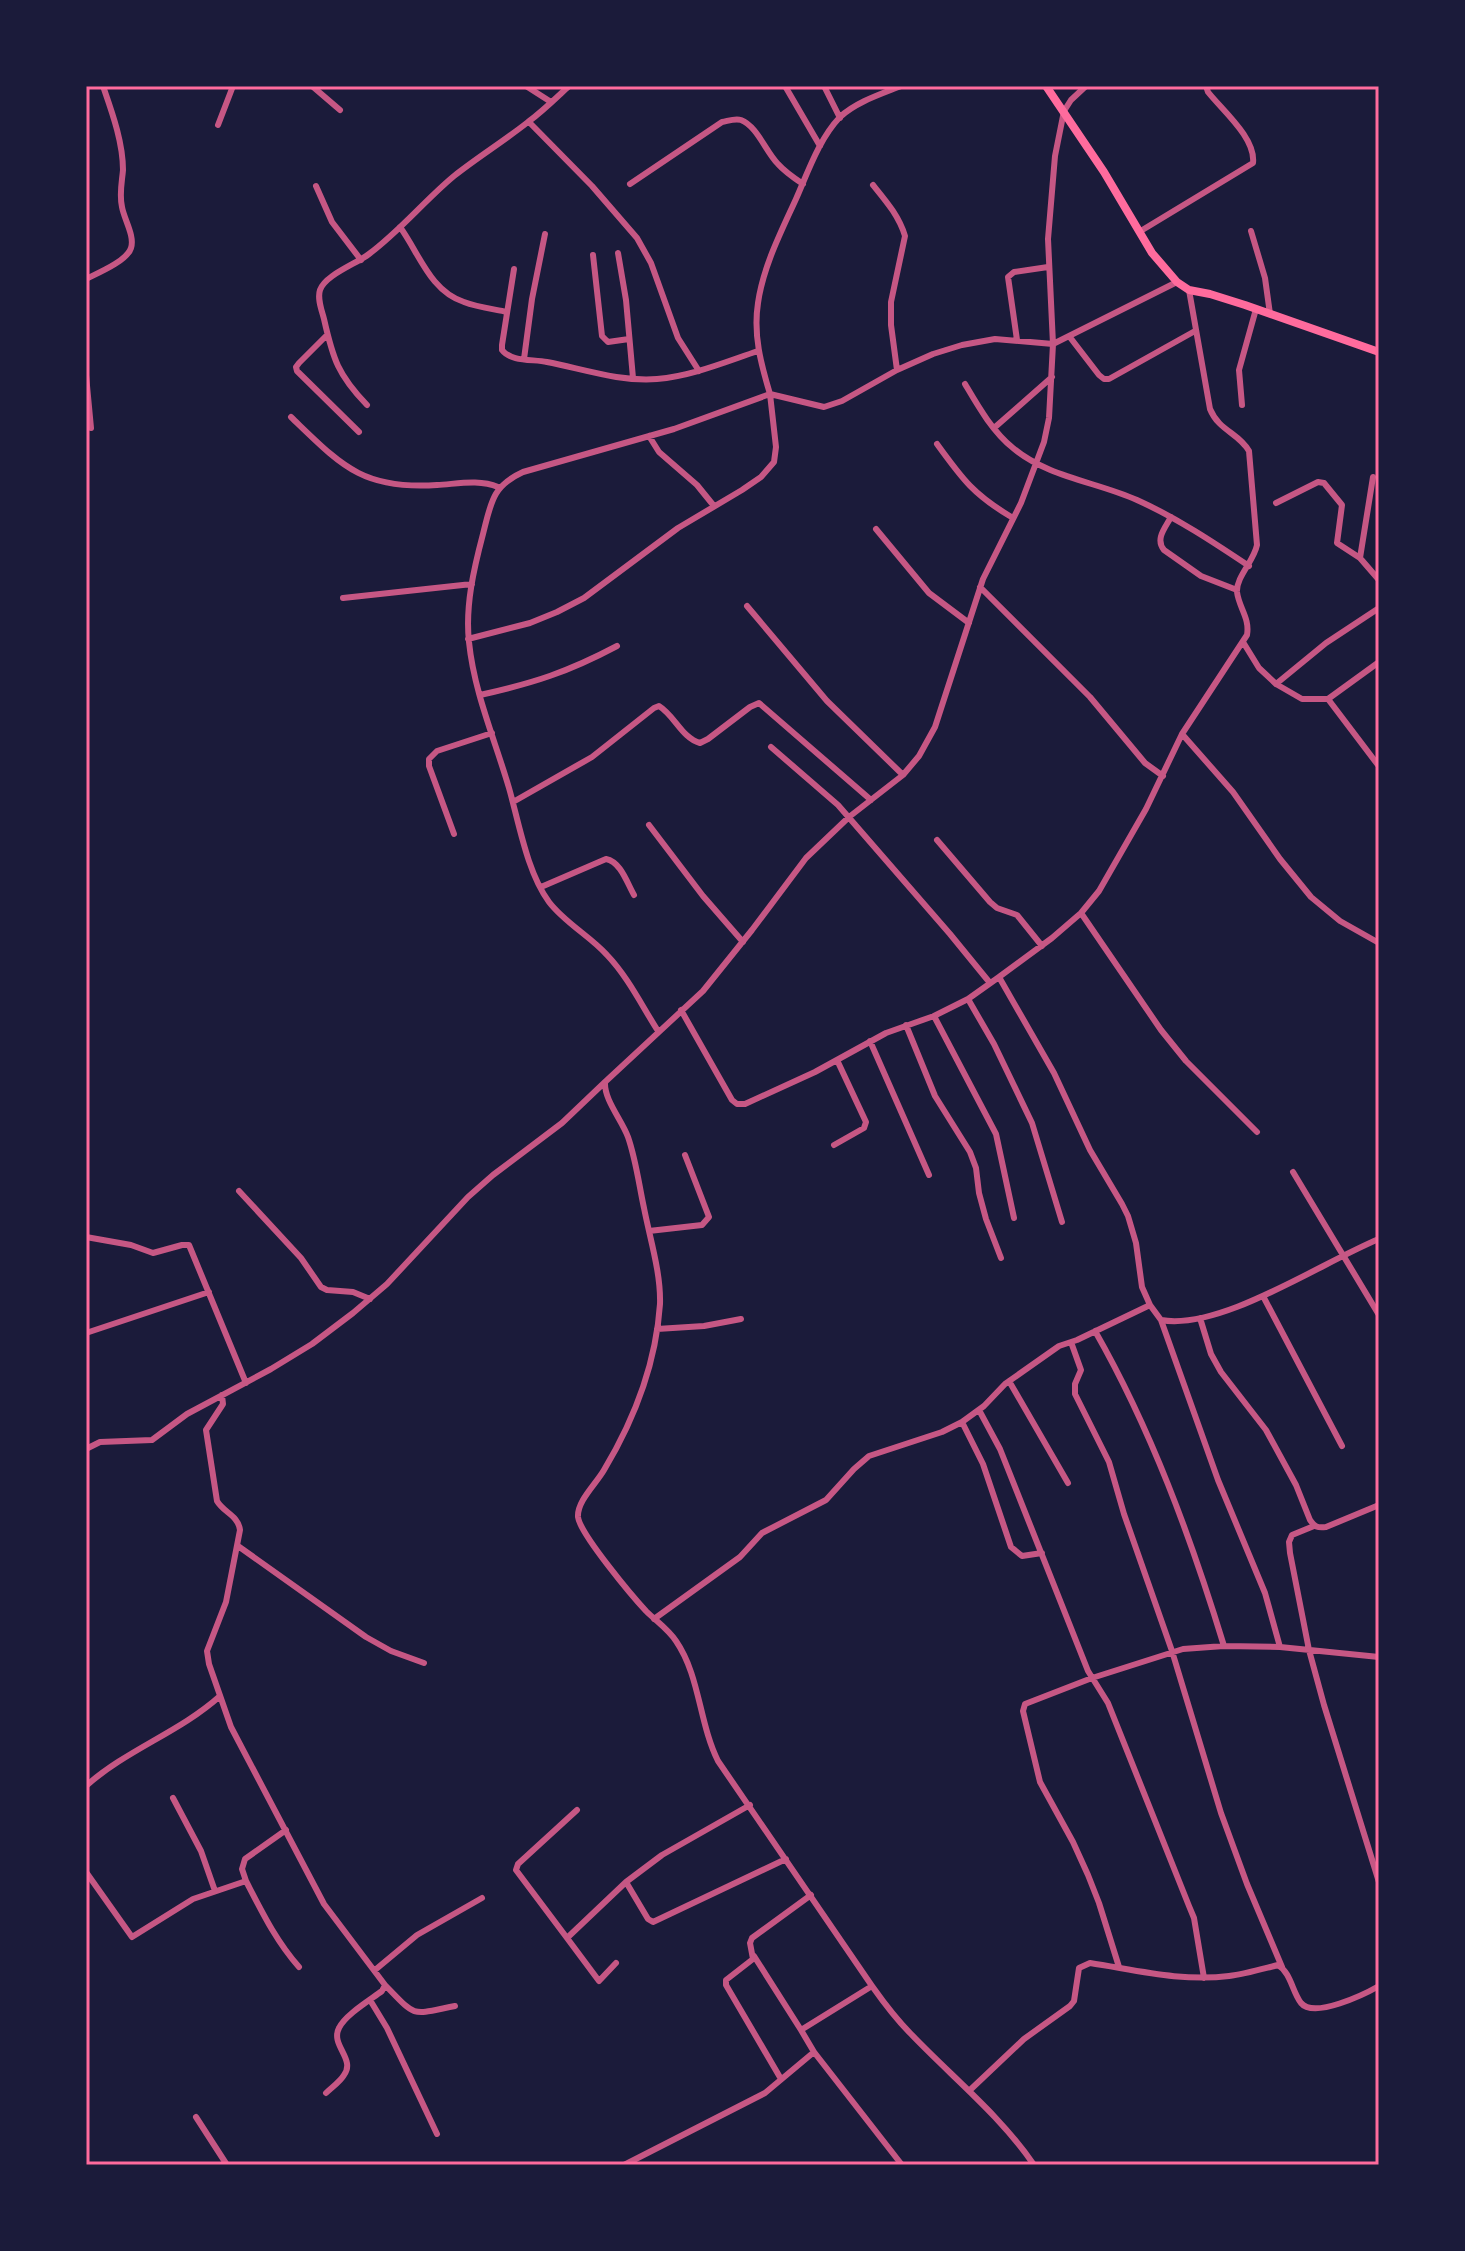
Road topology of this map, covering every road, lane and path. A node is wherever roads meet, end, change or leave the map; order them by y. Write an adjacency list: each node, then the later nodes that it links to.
1 (103, 86): 32 (street)
2 (233, 86): 17 (street)
3 (312, 86): 13 (street)
4 (526, 86): 12 (street)
5 (569, 86): 12 (street)
6 (785, 86): 18 (street)
7 (824, 86): 15 (street)
8 (901, 86): 15 (street)
9 (1046, 86): 14 (main road)
10 (1086, 86): 14 (street)
11 (1206, 86): 25 (street)
12 (551, 102): 16 (street)
13 (340, 110)
14 (1064, 111): 25 (main road); 30 (street)
15 (840, 118): 18 (street)
16 (529, 122): 23 (street); 48 (street)
17 (218, 125)
18 (820, 146): 20 (street)
19 (630, 184): 20 (street)
20 (803, 184): 44 (street)
21 (873, 185): 47 (street)
22 (316, 186): 29 (street)
23 (400, 227): 29 (street); 36 (street)
24 (1251, 231): 37 (street)
25 (1139, 232): 33 (main road)
26 (545, 234): 46 (street)
27 (618, 253): 41 (street)
28 (593, 255): 41 (street)
29 (361, 260): 39 (street)
30 (1048, 267): 42 (street); 43 (street)
31 (514, 269): 36 (street)
32 (86, 279)
33 (1177, 282): 34 (main road); 40 (street)
34 (1189, 290): 35 (main road); 38 (street)
35 (1256, 309): 37 (main road); 55 (street)
36 (507, 312): 46 (street)
37 (1270, 314): 45 (main road)
38 (1195, 331): 40 (street); 71 (street)
39 (327, 335): 54 (street); 59 (street)
40 (1069, 336): 43 (street)
41 (629, 339): 51 (street)
42 (1017, 340): 43 (street); 47 (street)
43 (1053, 344): 50 (street)
44 (758, 351): 48 (street); 53 (street)
45 (1379, 352)
46 (524, 359): 51 (street)
47 (897, 370): 53 (street)
48 (699, 371): 51 (street)
49 (86, 375): 57 (street)
50 (1052, 377): 58 (street); 62 (street)
51 (633, 378)
52 (965, 384): 58 (street)
53 (770, 394): 60 (street); 66 (street)
54 (367, 405)
55 (1242, 405)
56 (291, 417): 64 (street)
57 (91, 428)
58 (994, 428): 62 (street)
59 (359, 432)
60 (649, 436): 64 (street); 66 (street)
61 (937, 444): 68 (street)
62 (1037, 464): 67 (street); 68 (street)
63 (1373, 477): 70 (street)
64 (498, 487): 73 (street)
65 (1276, 503): 70 (street)
66 (714, 506): 80 (street)
67 (1171, 517): 71 (street); 75 (street)
68 (1013, 518): 74 (street)
69 (876, 529): 79 (street)
70 (1360, 558): 72 (street)
71 (1249, 566): 75 (street)
72 (1379, 580)
73 (472, 584): 76 (street); 80 (street)
74 (980, 587): 79 (street); 92 (street)
75 (1237, 590): 81 (street)
76 (343, 598)
77 (747, 606): 91 (street)
78 (1379, 608): 84 (street)
79 (969, 623): 91 (street)
80 (468, 639): 85 (street)
81 (1243, 642): 84 (street); 88 (street)
82 (617, 646): 85 (street)
83 (1379, 662): 86 (street)
84 (1276, 684): 86 (street)
85 (480, 695): 87 (street)
86 (1328, 699): 90 (street)
87 (492, 733): 94 (street); 97 (street)
88 (1182, 734): 92 (street); 103 (street)
89 (771, 747): 95 (street)
90 (1378, 765)
91 (903, 775): 93 (street)
92 (1163, 776): 101 (street)
93 (871, 800): 94 (street); 95 (street)
94 (513, 802): 99 (street)
95 (849, 817): 102 (street); 106 (street)
96 (649, 825): 102 (street)
97 (454, 834)
98 (937, 840): 104 (street)
99 (541, 887): 100 (street); 111 (street)
100 (634, 895)
101 (1081, 913): 104 (street); 115 (street)
102 (743, 942): 108 (street)
103 (1379, 943)
104 (1042, 946): 105 (street)
105 (999, 977): 106 (street); 131 (street)
106 (990, 983): 107 (street)
107 (968, 999): 109 (street); 122 (street)
108 (681, 1010): 111 (street); 113 (street)
109 (934, 1016): 110 (street); 121 (street)
110 (906, 1025): 112 (street); 127 (street)
111 (658, 1031): 114 (street)
112 (870, 1041): 113 (street); 119 (street)
113 (837, 1060): 116 (street)
114 (605, 1082): 123 (street); 130 (street)
115 (1257, 1132)
116 (834, 1145)
117 (685, 1155): 123 (street)
118 (1293, 1172): 126 (street)
119 (929, 1175)
120 (239, 1191): 130 (street)
121 (1014, 1218)
122 (1062, 1222)
123 (649, 1231): 136 (street)
124 (86, 1237): 128 (street)
125 (1379, 1239): 126 (street)
126 (1343, 1256): 129 (street); 132 (street)
127 (1001, 1258)
128 (209, 1292): 138 (street); 141 (street)
129 (1263, 1296): 133 (street); 145 (street)
130 (370, 1299): 141 (street)
131 (1150, 1305): 135 (street); 137 (street)
132 (1379, 1315)
133 (1200, 1318): 135 (street); 149 (street)
134 (741, 1319): 136 (street)
135 (1161, 1320): 154 (street)
136 (657, 1329): 152 (street)
137 (1095, 1331): 139 (street); 153 (street)
138 (86, 1333)
139 (1071, 1342): 140 (street); 156 (street)
140 (1009, 1381): 143 (street); 147 (street)
141 (246, 1383): 142 (street)
142 (222, 1395): 146 (street); 150 (street)
143 (979, 1410): 144 (street); 151 (street)
144 (962, 1422): 151 (street); 152 (street)
145 (1342, 1446)
146 (86, 1449)
147 (1068, 1483)
148 (1379, 1505): 149 (street)
149 (1314, 1526): 155 (street)
150 (238, 1546): 158 (street); 160 (street)
151 (1042, 1553): 159 (street)
152 (654, 1619): 163 (street)
153 (1224, 1646): 154 (street); 156 (street)
154 (1280, 1647): 155 (street)
155 (1309, 1650): 157 (street); 170 (street)
156 (1172, 1651): 159 (street); 179 (street)
157 (1379, 1657)
158 (424, 1663)
159 (1092, 1678): 178 (street); 181 (street)
160 (220, 1696): 161 (street); 165 (street)
161 (86, 1786)
162 (173, 1798): 171 (street)
163 (750, 1805): 166 (street); 169 (street)
164 (577, 1810): 174 (street)
165 (286, 1830): 168 (street); 180 (street)
166 (786, 1859): 169 (street); 172 (street)
167 (86, 1872): 171 (street)
168 (246, 1881): 171 (street); 177 (street)
169 (626, 1882): 174 (street)
170 (1379, 1882)
171 (215, 1891)
172 (811, 1895): 175 (street); 183 (street)
173 (482, 1898): 180 (street)
174 (567, 1938): 176 (street)
175 (754, 1956): 187 (street); 189 (street)
176 (616, 1963)
177 (299, 1967)
178 (1119, 1967): 181 (street); 190 (street)
179 (1282, 1967): 181 (street); 184 (street)
180 (375, 1970): 182 (street)
181 (1204, 1978)
182 (385, 1985): 185 (street); 186 (street)
183 (872, 1986): 187 (street); 190 (street)
184 (1379, 1986)
185 (370, 2000): 191 (street); 193 (street)
186 (455, 2006)
187 (801, 2030): 188 (street)
188 (814, 2052): 189 (street); 196 (street)
189 (781, 2079): 195 (street)
190 (969, 2091): 197 (street)
191 (326, 2093)
192 (196, 2117): 194 (street)
193 (437, 2134)
194 (227, 2165)
195 (624, 2165)
196 (902, 2165)
197 (1034, 2165)

